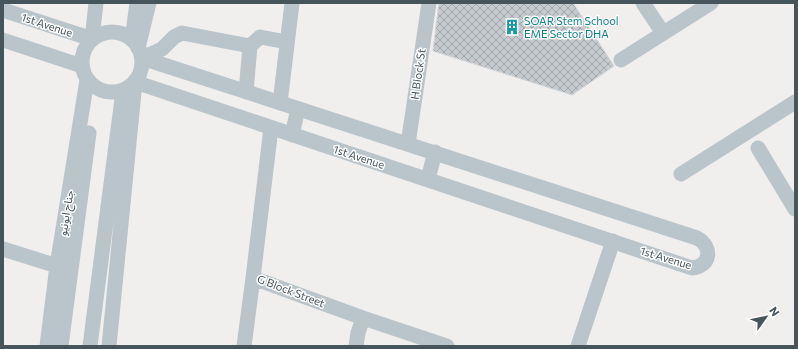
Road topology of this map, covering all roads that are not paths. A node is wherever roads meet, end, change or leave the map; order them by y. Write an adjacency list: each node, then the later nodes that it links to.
1 (96, 3): 11 (street)
2 (106, 3): 11 (street)
3 (137, 3): 15 (street)
4 (149, 3): 15 (street)
5 (292, 3): 13 (street)
6 (429, 3): 27 (street, H Block St)
7 (644, 3): 10 (street)
8 (711, 3): 10 (street)
9 (3, 10): 11 (street, 1st Avenue)
10 (663, 33): 16 (street)
11 (97, 37): 15 (street); 17 (street)
12 (3, 40): 17 (street)
13 (287, 42): 14 (street); 23 (street)
14 (250, 46): 15 (street); 21 (street)
15 (137, 49): 18 (street); 21 (street, 1st Avenue)
16 (621, 60)
17 (82, 66): 19 (street)
18 (135, 82): 20 (street); 25 (street, 1st Avenue); 42 (street)
19 (91, 84): 20 (street); 35 (street, جناح ایونیو); 36 (street, جناح ایونیو)
20 (123, 91): 41 (street)
21 (246, 92): 23 (street, 1st Avenue)
22 (795, 102): 30 (street)
23 (280, 103): 24 (street, 1st Avenue)
24 (298, 109): 26 (street); 27 (street, 1st Avenue)
25 (271, 128): 26 (street, 1st Avenue); 37 (street, G Block Street)
26 (292, 135): 31 (street, 1st Avenue)
27 (408, 144): 29 (street, 1st Avenue)
28 (758, 148): 32 (street)
29 (435, 152): 31 (street); 33 (street, 1st Avenue)
30 (681, 174)
31 (428, 179): 33 (street, 1st Avenue)
32 (793, 202)
33 (613, 241): 46 (street)
34 (3, 248): 35 (street)
35 (57, 266): 36 (street); 39 (street, جناح ایونیو)
36 (72, 271): 40 (street, جناح ایونیو)
37 (253, 278): 38 (street, G Block Street); 43 (street)
38 (364, 318): 44 (street); 45 (street, G Block Street)
39 (47, 346)
40 (61, 346)
41 (90, 346)
42 (109, 346)
43 (244, 346)
44 (356, 346)
45 (447, 346)
46 (578, 346)

